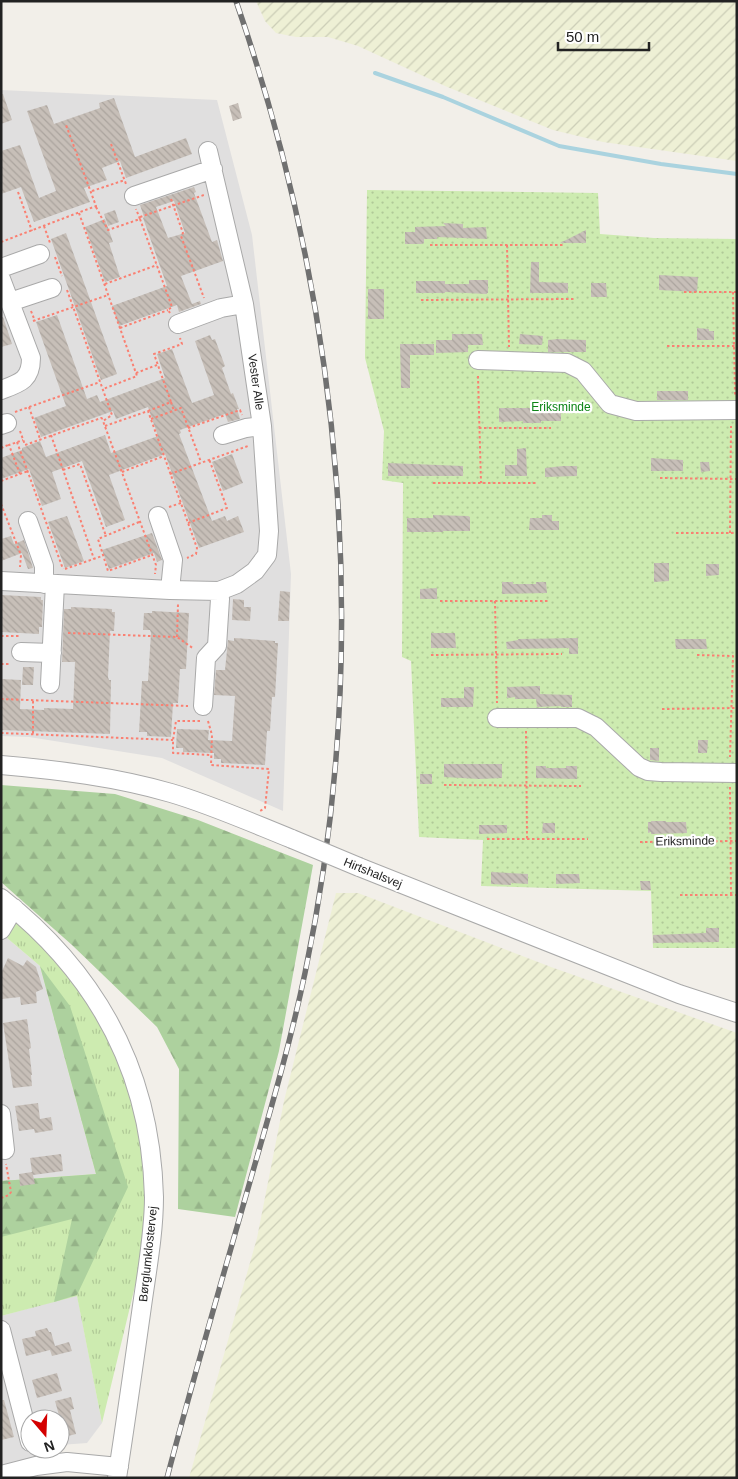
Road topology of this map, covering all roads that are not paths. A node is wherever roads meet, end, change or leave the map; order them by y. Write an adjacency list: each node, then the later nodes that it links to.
1 (208, 151): 2 (street, Vester Alle)
2 (207, 172): 3 (street); 9 (street, Vester Alle)
3 (134, 196)
4 (48, 251): 5 (street)
5 (1, 268)
6 (1, 279): 8 (street)
7 (61, 286): 8 (street)
8 (10, 302): 12 (street)
9 (244, 304): 10 (street); 14 (street, Vester Alle)
10 (173, 317)
11 (478, 360): 13 (street)
12 (1, 390)
13 (734, 410)
14 (262, 426): 15 (street); 21 (street, Vester Alle)
15 (223, 435)
16 (158, 516): 20 (street)
17 (28, 521): 18 (street)
18 (52, 579): 19 (street, Vester Alle); 20 (street, Vester Alle); 23 (street)
19 (10, 582)
20 (175, 590): 21 (street, Vester Alle)
21 (219, 591): 25 (street)
22 (21, 644): 23 (street)
23 (52, 654): 24 (street)
24 (50, 684)
25 (201, 714)
26 (497, 718): 28 (street)
27 (1, 765): 31 (street, Hirtshalsvej, bridge)
28 (733, 772)
29 (8, 903): 30 (street); 38 (street, Børglumklostervej)
30 (1, 930)
31 (737, 1013)
32 (1, 1114): 33 (street)
33 (6, 1150)
34 (1, 1330): 35 (street)
35 (21, 1409)
36 (30, 1459): 39 (street)
37 (47, 1459): 38 (street)
38 (118, 1472)
39 (1, 1475)

